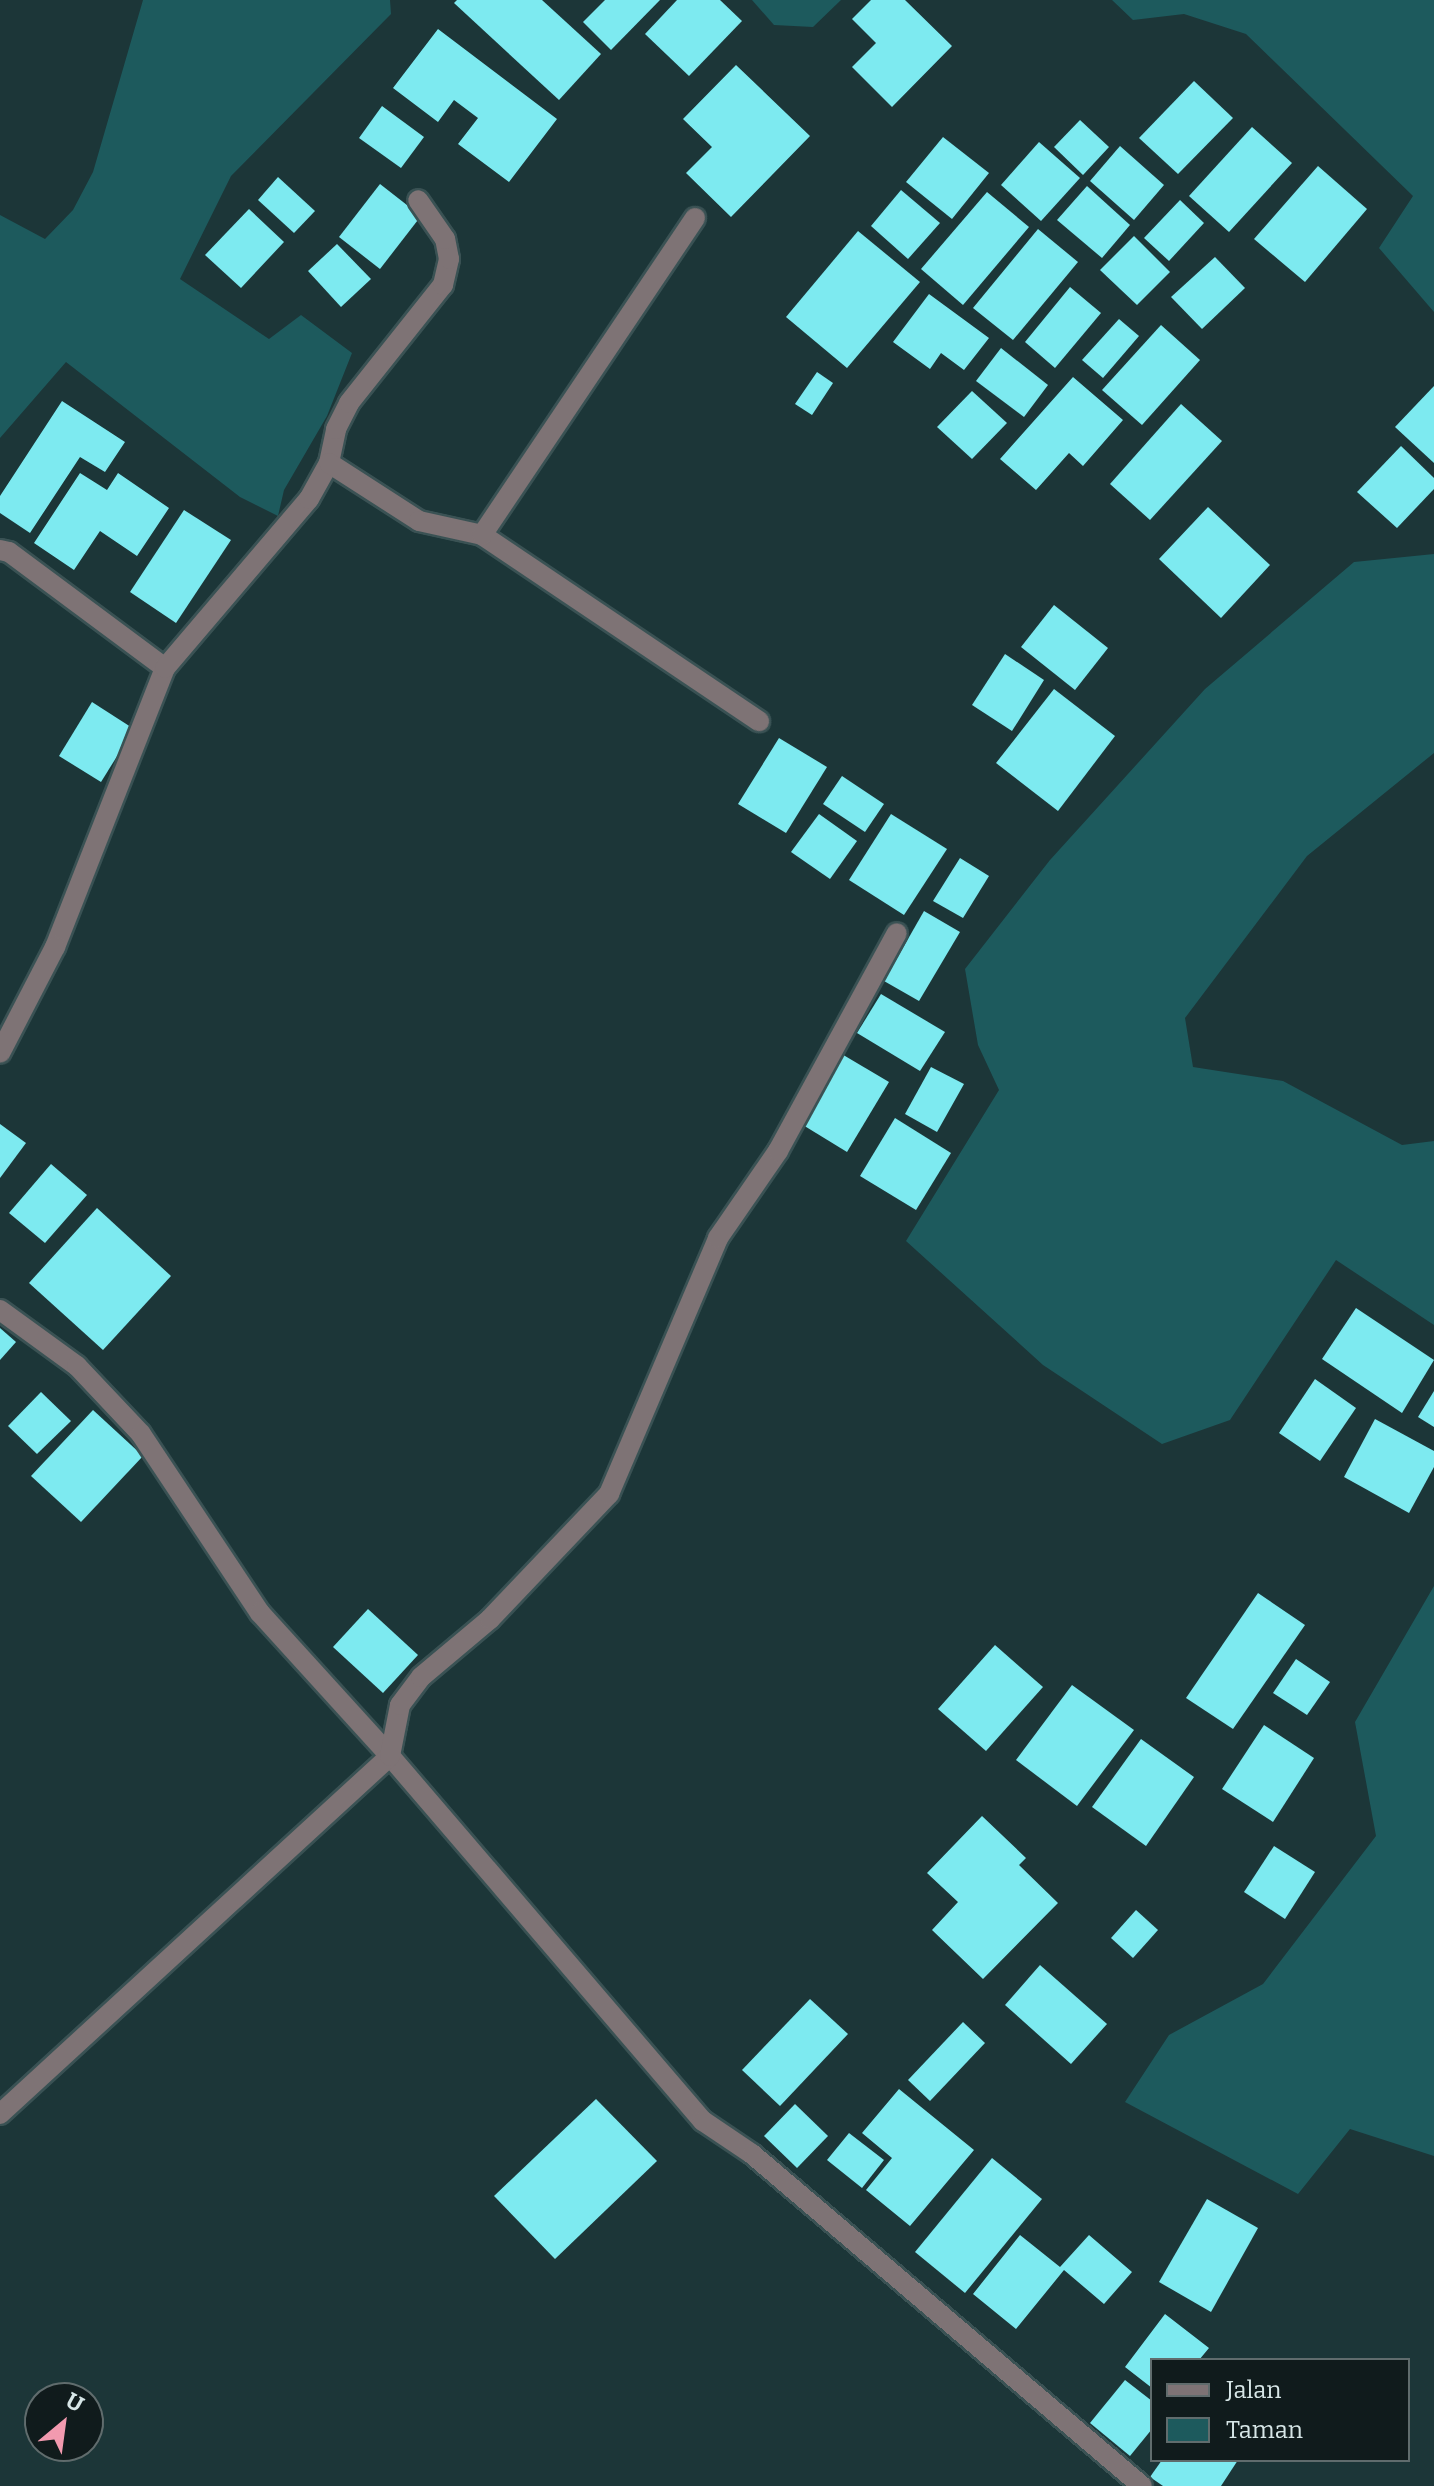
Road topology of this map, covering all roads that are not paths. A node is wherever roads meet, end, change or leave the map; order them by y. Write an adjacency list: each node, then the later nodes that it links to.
1 (418, 200): 3 (street)
2 (695, 218): 4 (street)
3 (329, 463): 4 (street); 6 (street)
4 (482, 535): 7 (street)
5 (0, 550): 6 (street)
6 (165, 668): 9 (street)
7 (759, 721)
8 (897, 933): 11 (street)
9 (0, 1053)
10 (0, 1310): 11 (street)
11 (390, 1756): 12 (street); 13 (street)
12 (0, 2114)
13 (1142, 2486)

